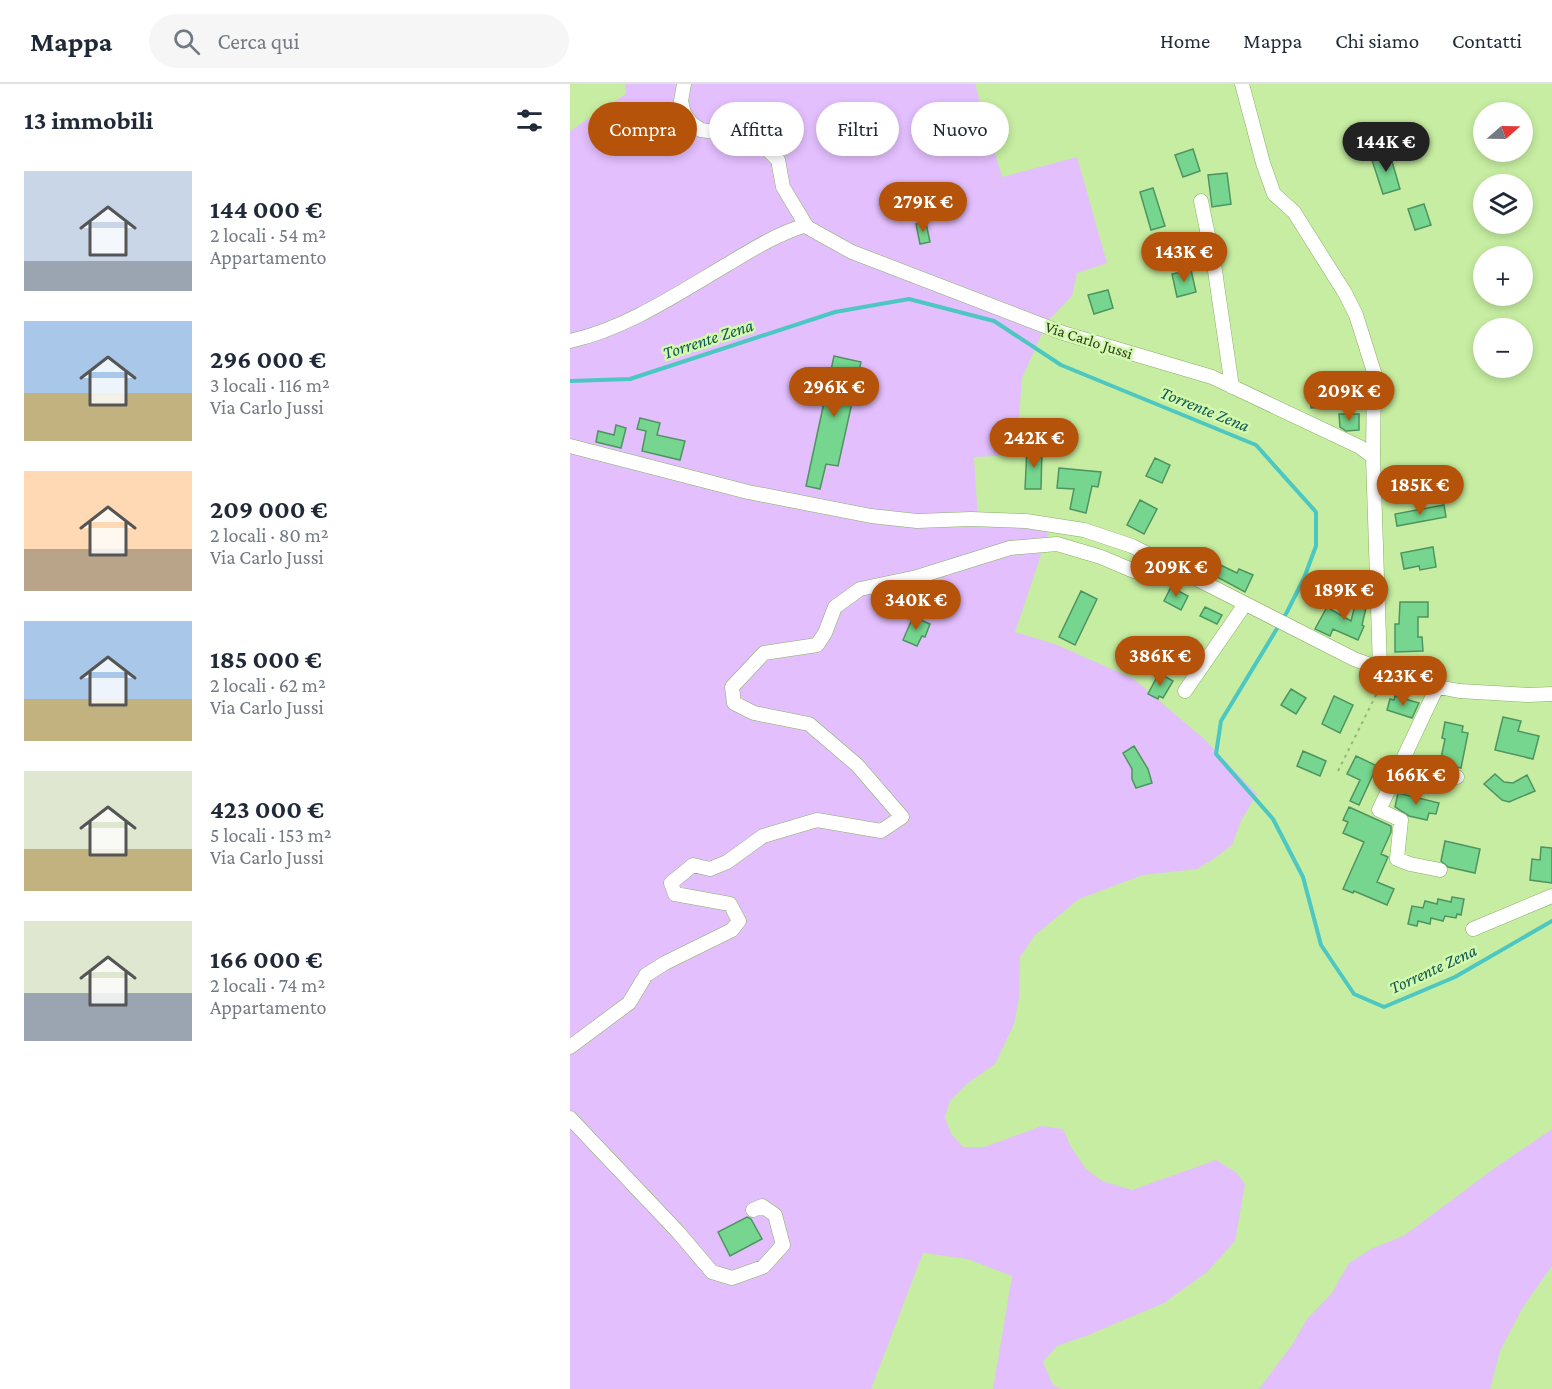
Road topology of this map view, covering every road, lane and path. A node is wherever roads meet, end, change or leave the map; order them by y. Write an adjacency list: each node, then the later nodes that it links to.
1 (684, 84): 4 (street, Via Carlo Jussi)
2 (1242, 84): 8 (street)
3 (1201, 201): 6 (street)
4 (806, 225): 5 (street); 6 (street, Via Carlo Jussi)
5 (570, 341)
6 (1232, 387): 8 (street, Via Carlo Jussi)
7 (570, 446): 9 (street)
8 (1373, 457): 11 (street)
9 (1164, 562): 11 (street); 21 (street)
10 (1241, 610): 13 (street)
11 (1382, 674): 12 (street); 16 (path)
12 (1437, 687): 14 (street); 15 (street)
13 (1185, 691)
14 (1552, 694)
15 (1402, 762): 17 (street); 18 (street)
16 (1338, 771)
17 (1457, 777)
18 (1440, 870)
19 (1552, 896): 20 (street)
20 (1473, 929)
21 (570, 1047)
22 (570, 1118): 23 (street)
23 (753, 1210)

